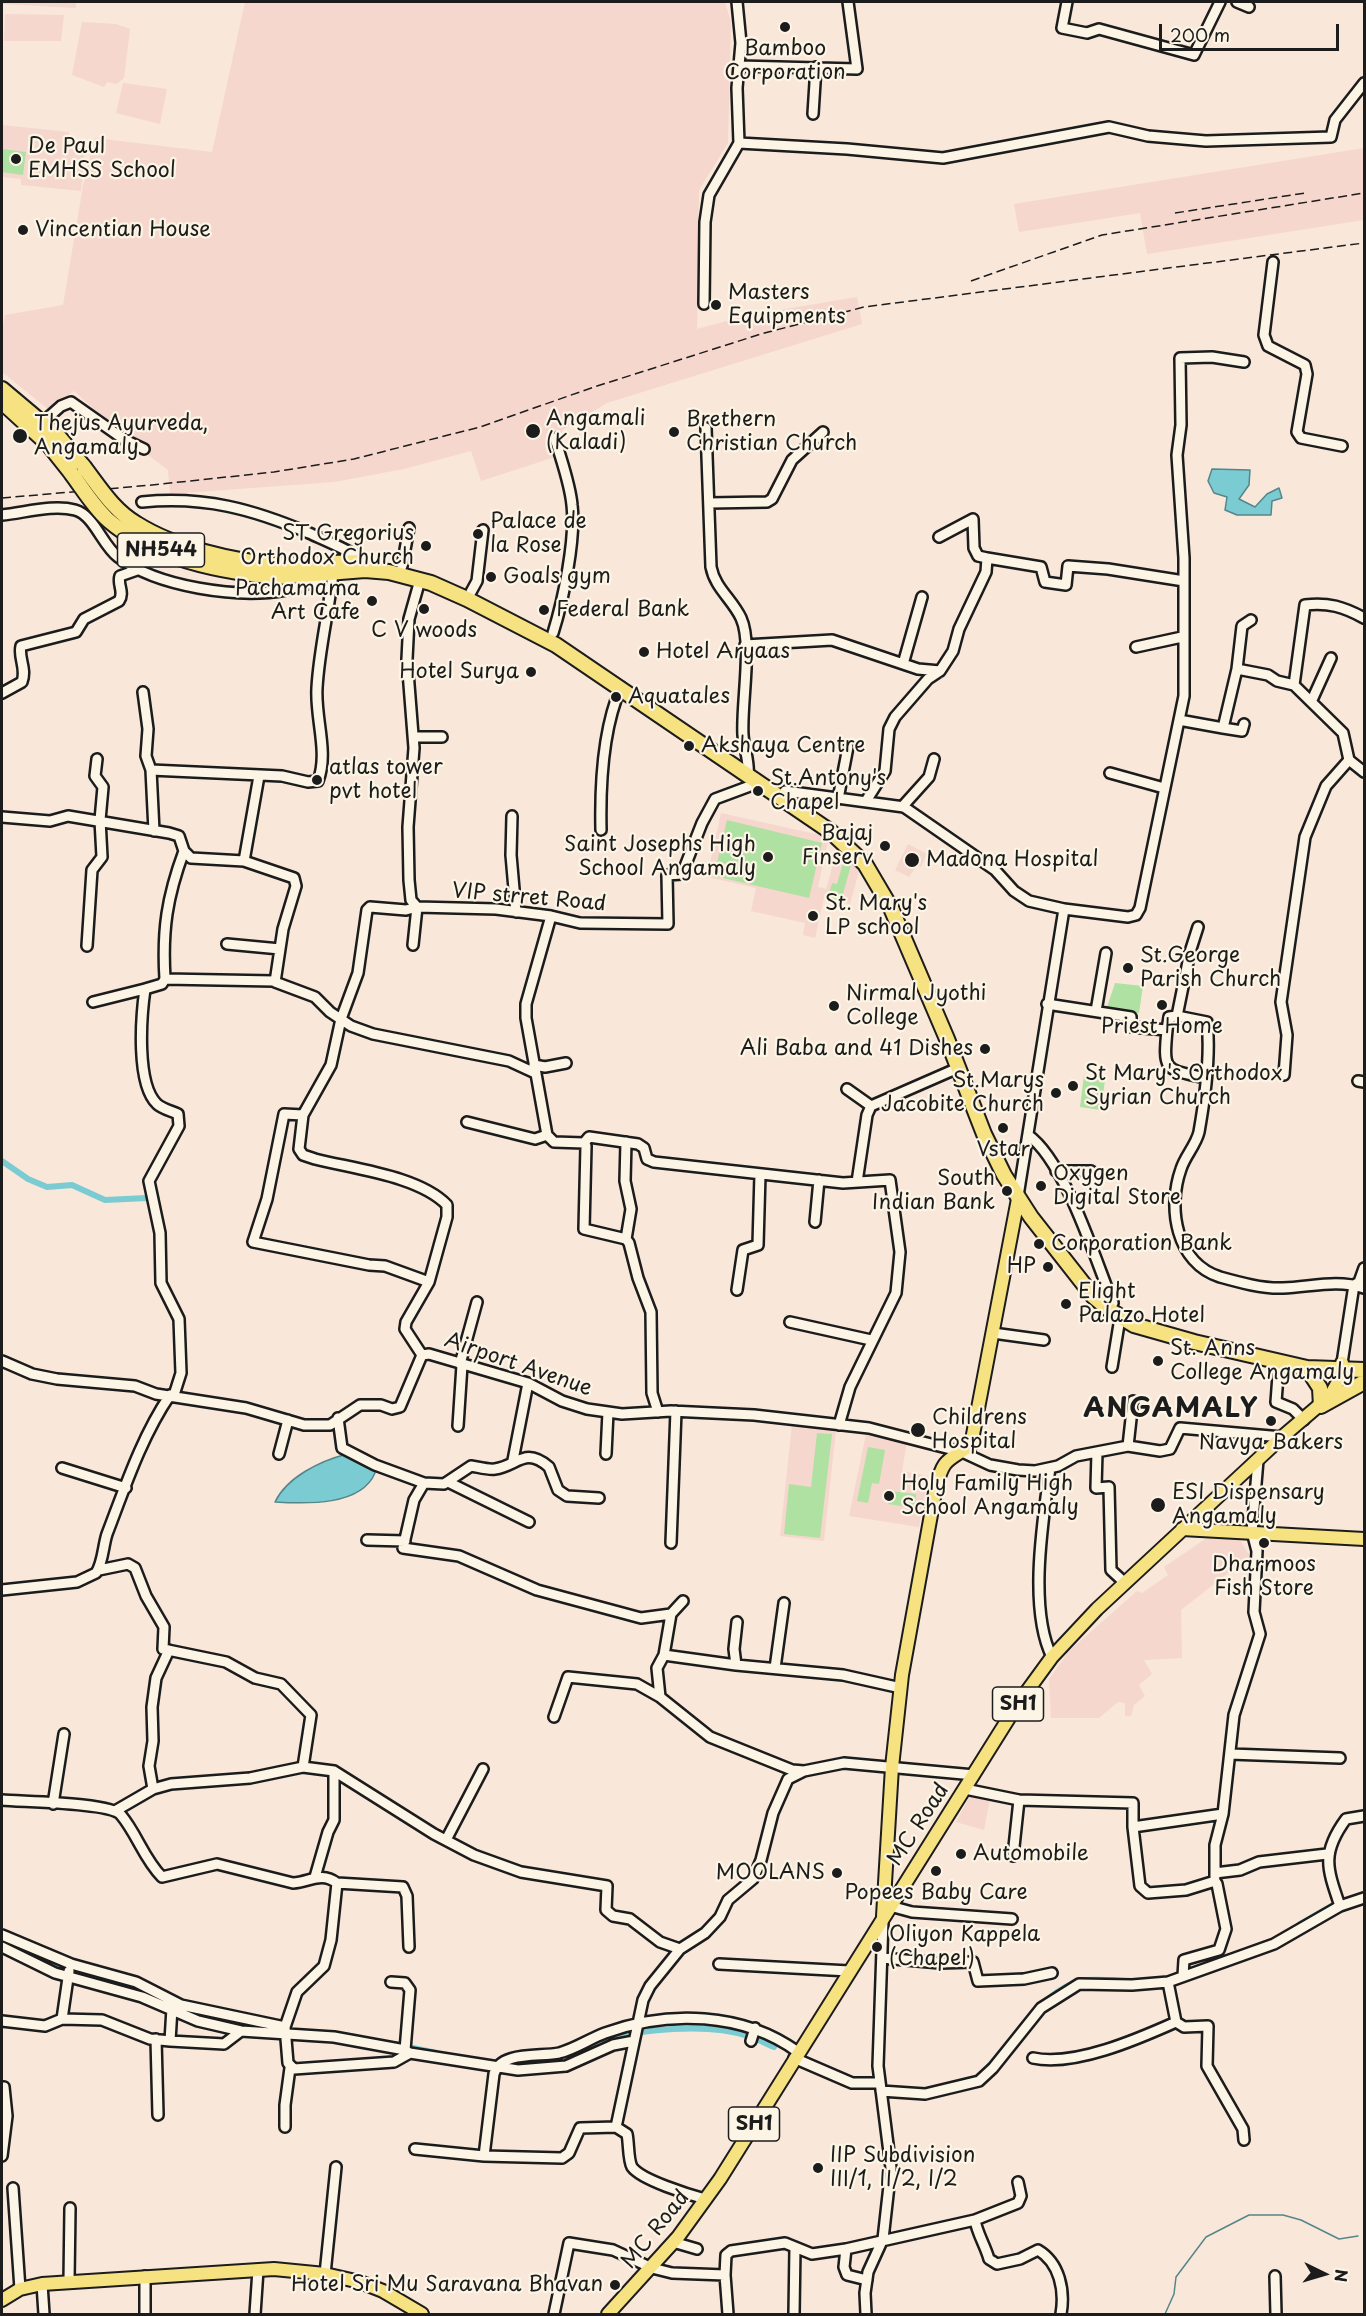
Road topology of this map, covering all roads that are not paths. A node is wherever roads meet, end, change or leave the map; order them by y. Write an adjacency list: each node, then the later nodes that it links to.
1 (737, 2): 7 (street)
2 (848, 2): 8 (street)
3 (1067, 2): 4 (street)
4 (1220, 2)
5 (1237, 2): 6 (street)
6 (1249, 7)
7 (739, 66): 8 (street); 11 (street)
8 (816, 67): 10 (street)
9 (1365, 83): 11 (street)
10 (813, 114)
11 (739, 143): 13 (street)
12 (1274, 262): 22 (street)
13 (704, 304)
14 (1245, 362): 37 (street)
15 (2, 389): 17 (highway, NH544)
16 (2, 402): 21 (highway, NH544)
17 (43, 422): 21 (highway, NH544); 23 (street)
18 (706, 428): 25 (street)
19 (823, 432): 25 (street)
20 (555, 438): 42 (street)
21 (54, 440): 34 (highway, NH544, bridge); 34 (highway, NH544, bridge)
22 (1342, 446)
23 (144, 449)
24 (142, 502): 31 (street)
25 (709, 503): 44 (street)
26 (2, 515): 33 (street)
27 (409, 528): 32 (street)
28 (483, 530): 38 (street)
29 (939, 537): 30 (street)
30 (987, 558): 37 (street); 49 (street)
31 (367, 562): 32 (highway, NH544); 34 (highway, NH544)
32 (402, 567): 38 (highway, NH544)
33 (140, 569): 35 (street); 53 (street)
34 (278, 571): 35 (highway, NH544)
35 (333, 573): 36 (highway, NH544); 67 (street)
36 (420, 580): 38 (highway, NH544); 58 (street)
37 (1184, 581): 43 (street)
38 (469, 595): 42 (highway, NH544); 51 (highway, NH544)
39 (922, 597): 47 (street)
40 (1365, 618): 50 (street)
41 (1251, 620): 48 (street)
42 (552, 633): 68 (highway, NH544)
43 (1182, 637): 45 (street); 55 (street)
44 (745, 645): 47 (street); 68 (street)
45 (1136, 647)
46 (1331, 658): 54 (street)
47 (903, 664): 49 (street)
48 (1237, 669): 50 (street); 57 (street)
49 (940, 671): 72 (street)
50 (1293, 685): 54 (street)
51 (621, 687): 68 (highway, NH544); 77 (street)
52 (143, 692): 64 (street)
53 (2, 693)
54 (1312, 700): 63 (street)
55 (1179, 720): 57 (street); 69 (street)
56 (1244, 724): 57 (street)
57 (1223, 728)
58 (414, 737): 59 (street); 81 (street)
59 (442, 737)
60 (848, 747): 71 (street)
61 (97, 759): 76 (street)
62 (934, 759): 73 (street)
63 (1349, 760): 65 (street); 103 (street)
64 (151, 770): 67 (street); 78 (street)
65 (1365, 772)
66 (1110, 773): 69 (street)
67 (259, 776): 80 (street)
68 (752, 776): 70 (highway, NH544); 84 (street, VIP strret Road); 101 (highway, NH544)
69 (1164, 788): 82 (street)
70 (785, 791): 71 (street); 118 (highway, NH544)
71 (838, 799): 72 (street)
72 (866, 801): 73 (street)
73 (902, 807): 82 (street)
74 (512, 816): 83 (street)
75 (2, 817): 76 (street)
76 (100, 820): 78 (street); 87 (street)
77 (601, 830)
78 (154, 831): 79 (street)
79 (184, 851): 80 (street); 91 (street)
80 (244, 861): 89 (street)
81 (417, 907): 83 (street, VIP strret Road); 88 (street); 98 (street, VIP strret Road)
82 (1064, 909): 95 (street)
83 (516, 912): 84 (street, VIP strret Road)
84 (551, 916): 102 (street)
85 (1198, 927): 97 (street)
86 (227, 944): 89 (street)
87 (87, 945)
88 (413, 945)
89 (280, 949): 92 (street)
90 (1106, 953): 96 (street)
91 (165, 979): 92 (street); 93 (street)
92 (274, 981): 98 (street)
93 (145, 989): 94 (street); 144 (street)
94 (93, 1002)
95 (1047, 1004): 96 (street); 110 (street)
96 (1096, 1011): 99 (street)
97 (1177, 1016): 99 (street); 104 (street)
98 (342, 1019): 102 (street); 107 (street)
99 (1167, 1030): 104 (street)
100 (566, 1064): 102 (street)
101 (958, 1068): 106 (street); 118 (highway, NH544)
102 (535, 1069): 109 (street)
103 (1284, 1075)
104 (1205, 1078): 123 (street)
105 (847, 1089): 106 (street)
106 (871, 1106): 117 (street)
107 (303, 1115): 122 (street); 122 (street)
108 (466, 1122): 109 (street)
109 (548, 1135): 112 (street)
110 (1028, 1136): 113 (street); 118 (street)
111 (626, 1142): 112 (street); 115 (street); 120 (street)
112 (584, 1143): 120 (street)
113 (1056, 1171): 114 (street); 127 (street)
114 (1091, 1171)
115 (760, 1174): 116 (street); 125 (street)
116 (819, 1180): 117 (street); 119 (street)
117 (857, 1182): 131 (street)
118 (1018, 1192): 127 (highway, NH544); 128 (highway, NH544); 130 (main road)
119 (816, 1222)
120 (626, 1239): 149 (street)
121 (1365, 1268): 123 (street)
122 (429, 1282): 133 (street)
123 (1354, 1285): 124 (street); 138 (street)
124 (1365, 1288)
125 (737, 1290)
126 (477, 1302): 137 (street)
127 (1113, 1303): 138 (highway, NH544)
128 (1120, 1318): 135 (highway, NH544); 139 (street)
129 (790, 1322): 131 (street)
130 (993, 1333): 132 (street); 157 (main road)
131 (871, 1340): 153 (street)
132 (1044, 1340)
133 (422, 1355): 137 (street, Airport Avenue); 150 (street, Airport Avenue)
134 (2, 1361): 144 (street, Airport Avenue)
135 (1279, 1362): 140 (highway, NH544); 152 (street)
136 (1365, 1363): 138 (highway, NH544)
137 (461, 1365): 143 (street, Airport Avenue); 154 (street)
138 (1339, 1367): 140 (highway, NH544); 141 (highway, NH544); 146 (main road, MC Road / SH1)
139 (1112, 1368)
140 (1307, 1368): 146 (highway)
141 (1365, 1370)
142 (1365, 1382): 146 (highway, SH1)
143 (528, 1383): 148 (street, Airport Avenue); 161 (street)
144 (172, 1395): 151 (street, Airport Avenue); 167 (street)
145 (1133, 1401): 156 (street)
146 (1321, 1406): 152 (main road, MC Road / SH1)
147 (676, 1411): 149 (street, Airport Avenue); 153 (street, Airport Avenue); 175 (street)
148 (608, 1412): 149 (street, Airport Avenue); 160 (street)
149 (657, 1412)
150 (338, 1418): 151 (street, Airport Avenue); 166 (street)
151 (288, 1420): 159 (street)
152 (1304, 1420): 155 (main road, MC Road / SH1)
153 (839, 1425): 157 (street, Airport Avenue)
154 (458, 1426)
155 (1282, 1437): 156 (street); 162 (main road, MC Road / SH1)
156 (1128, 1446): 158 (street)
157 (962, 1452): 164 (street, Airport Avenue); 188 (main road)
158 (1097, 1452): 164 (street); 177 (street)
159 (279, 1454)
160 (606, 1454)
161 (513, 1460): 165 (street); 168 (street)
162 (1258, 1460): 170 (main road, MC Road / SH1); 171 (street)
163 (62, 1468): 167 (street)
164 (1050, 1468): 185 (street)
165 (448, 1482): 166 (street); 169 (street)
166 (424, 1483): 174 (street)
167 (126, 1488): 176 (street)
168 (599, 1498)
169 (529, 1522)
170 (1182, 1529): 171 (main road); 177 (main road, MC Road / SH1)
171 (1252, 1532): 172 (main road); 192 (street)
172 (1365, 1539)
173 (367, 1540): 174 (street)
174 (405, 1541): 181 (street)
175 (671, 1543)
176 (99, 1570): 178 (street); 183 (street)
177 (1125, 1583): 185 (main road, MC Road / SH1)
178 (2, 1590)
179 (683, 1601): 181 (street)
180 (784, 1603): 187 (street)
181 (671, 1614): 184 (street)
182 (737, 1622): 186 (street)
183 (169, 1650): 194 (street); 200 (street)
184 (664, 1655): 186 (street); 189 (street)
185 (1052, 1657): 199 (main road, MC Road / SH1)
186 (736, 1665): 187 (street)
187 (775, 1668): 188 (street)
188 (901, 1688): 195 (main road)
189 (660, 1697): 190 (street); 198 (street)
190 (554, 1717)
191 (64, 1734): 204 (street)
192 (1230, 1754): 193 (street); 206 (street)
193 (1340, 1758)
194 (303, 1767): 197 (street); 200 (street)
195 (892, 1767): 198 (street); 199 (street); 219 (main road)
196 (483, 1770): 209 (street)
197 (334, 1771): 209 (street); 213 (street)
198 (804, 1771): 223 (street)
199 (974, 1775): 201 (main road, MC Road / SH1)
200 (153, 1789): 205 (street)
201 (965, 1789): 203 (street); 216 (main road, MC Road / SH1)
202 (2, 1800): 204 (street)
203 (1019, 1800): 208 (street); 211 (street)
204 (53, 1804): 205 (street)
205 (115, 1811): 213 (street)
206 (1223, 1814): 208 (street); 212 (street)
207 (1365, 1816): 210 (street)
208 (1133, 1827): 212 (street)
209 (447, 1838): 223 (street)
210 (1327, 1854): 212 (street); 217 (street)
211 (1013, 1856)
212 (1215, 1877): 230 (street)
213 (315, 1878): 214 (street)
214 (338, 1883): 222 (street); 241 (street)
215 (1365, 1898): 217 (street)
216 (890, 1906): 218 (street); 219 (main road, MC Road / SH1)
217 (1340, 1906): 230 (street)
218 (1012, 1919)
219 (883, 1920): 224 (street); 227 (main road, MC Road / SH1)
220 (2, 1935): 225 (street)
221 (2, 1947): 229 (street)
222 (409, 1947)
223 (680, 1949): 238 (street)
224 (882, 1958): 228 (street); 251 (street)
225 (72, 1964): 229 (street); 233 (street)
226 (719, 1964): 227 (street)
227 (849, 1971): 247 (main road, MC Road / SH1)
228 (1052, 1973)
229 (67, 1976): 234 (street); 235 (street)
230 (1183, 1976): 232 (street)
231 (391, 1982): 246 (street)
232 (1168, 1982): 237 (street); 251 (street)
233 (173, 1999): 234 (street); 241 (street)
234 (172, 2011): 240 (street); 244 (street)
235 (62, 2019): 236 (street); 242 (street)
236 (2, 2021)
237 (1176, 2022): 248 (street); 256 (street)
238 (638, 2025): 239 (street); 243 (street); 249 (street)
239 (754, 2028): 245 (street); 247 (street)
240 (241, 2031): 241 (street); 244 (street)
241 (285, 2032): 246 (street); 250 (street)
242 (156, 2039): 244 (street); 253 (street)
243 (635, 2040): 249 (street); 255 (street)
244 (170, 2041)
245 (751, 2041)
246 (407, 2052): 249 (street); 250 (street)
247 (796, 2055): 251 (street); 263 (main road, MC Road / SH1)
248 (1033, 2058)
249 (498, 2067): 259 (street)
250 (290, 2068): 254 (street)
251 (875, 2085): 266 (street)
252 (2, 2087): 258 (street)
253 (158, 2115)
254 (285, 2127)
255 (616, 2127): 259 (street); 263 (street)
256 (1244, 2140)
257 (415, 2149): 259 (street)
258 (2, 2156)
259 (483, 2156)
260 (336, 2167): 274 (street)
261 (1018, 2182): 265 (street)
262 (13, 2188): 280 (street)
263 (705, 2199): 267 (main road, MC Road / SH1)
264 (70, 2208): 278 (street)
265 (975, 2220): 266 (street); 291 (street)
266 (883, 2239): 270 (street); 277 (street)
267 (673, 2242): 269 (street); 271 (main road, MC Road / SH1)
268 (795, 2247): 270 (street); 273 (street); 289 (street)
269 (697, 2249)
270 (846, 2249): 277 (street)
271 (652, 2268): 273 (street); 286 (street); 287 (main road, MC Road / SH1)
272 (258, 2270): 274 (main road); 275 (main road); 284 (street)
273 (725, 2273): 288 (street)
274 (325, 2274): 285 (main road)
275 (145, 2276): 278 (main road); 283 (street)
276 (1275, 2277): 292 (street)
277 (867, 2280): 290 (street)
278 (69, 2282): 279 (main road)
279 (42, 2284): 280 (main road); 282 (street)
280 (20, 2289): 281 (main road)
281 (2, 2300)
282 (44, 2314)
283 (145, 2314)
284 (255, 2314)
285 (422, 2314)
286 (554, 2314)
287 (608, 2314)
288 (728, 2314)
289 (794, 2314)
290 (866, 2314)
291 (1061, 2314)
292 (1276, 2314)

